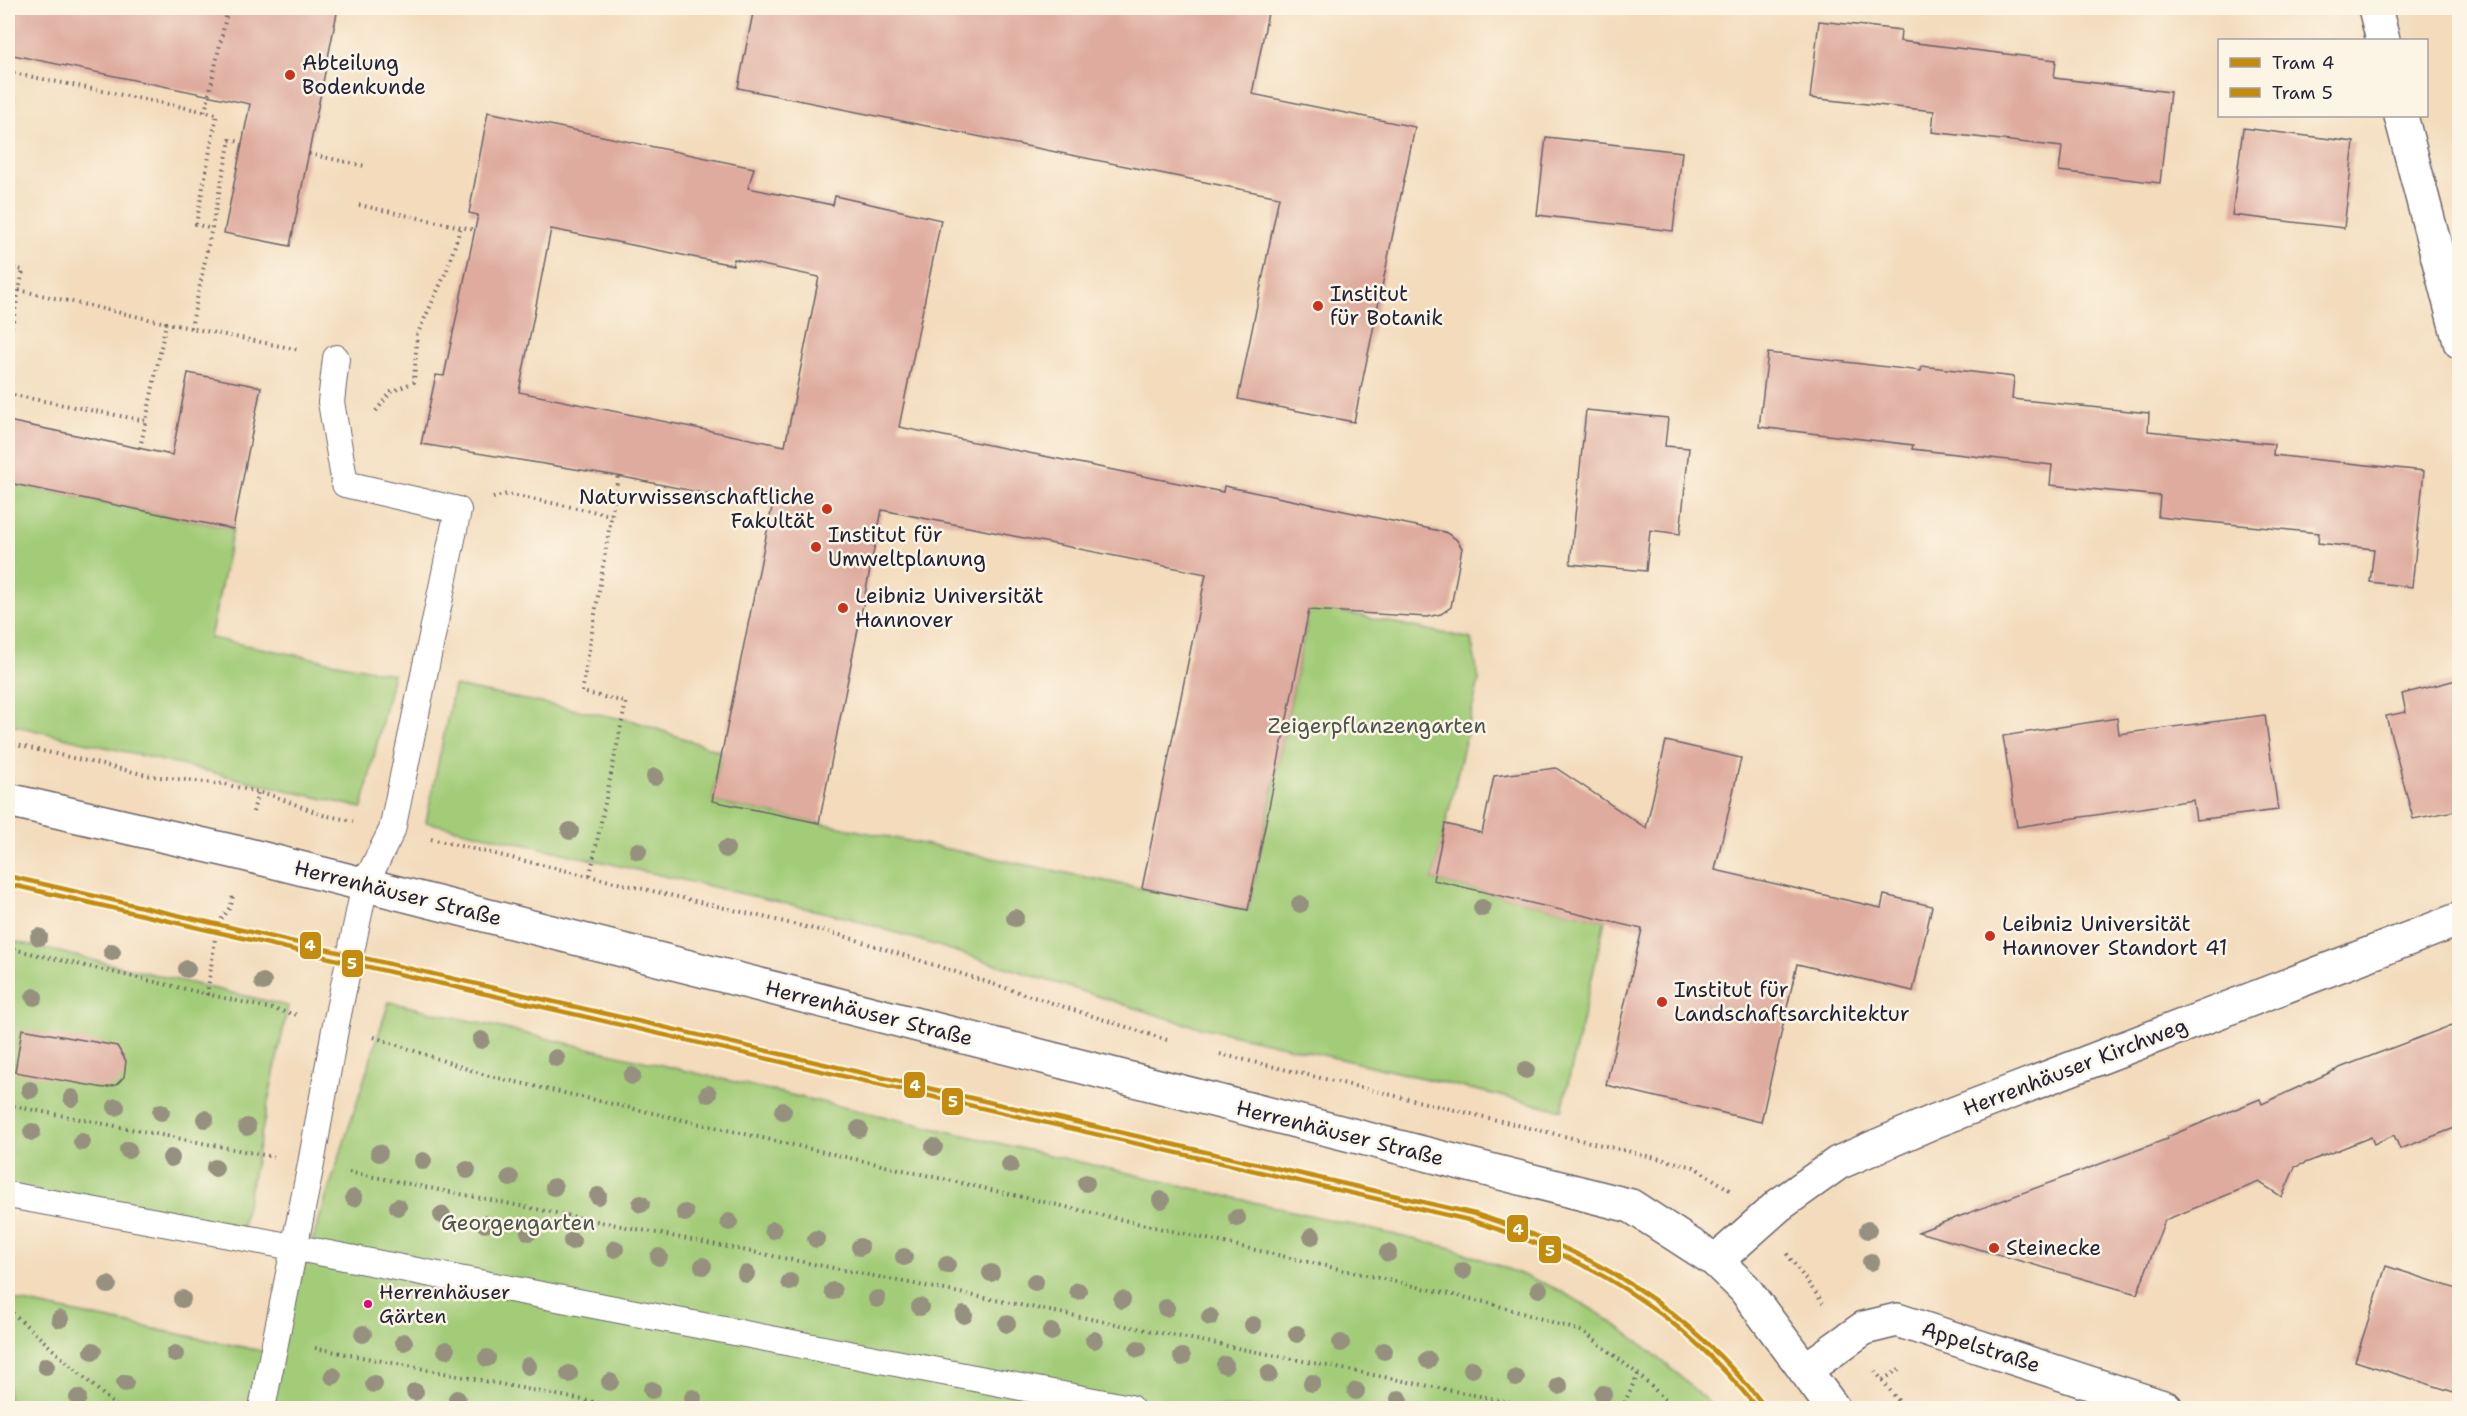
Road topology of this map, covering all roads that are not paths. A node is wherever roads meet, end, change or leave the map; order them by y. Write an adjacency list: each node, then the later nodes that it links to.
1 (2375, 8): 2 (street)
2 (2383, 39)
3 (2401, 117): 4 (street)
4 (2460, 342)
5 (336, 358): 7 (lane)
6 (8, 800): 7 (street, Herrenhäuser Straße)
7 (365, 884): 10 (lane); 11 (street, Herrenhäuser Straße)
8 (2460, 919): 11 (street, Herrenhäuser Kirchweg)
9 (8, 1195): 10 (lane)
10 (295, 1247): 13 (lane); 14 (lane)
11 (1716, 1261): 12 (street, Herrenhäuser Straße)
12 (1805, 1370): 15 (street, Herrenhäuser Straße); 16 (street, Appelstraße)
13 (262, 1408)
14 (1130, 1408)
15 (1833, 1408)
16 (2166, 1408)

